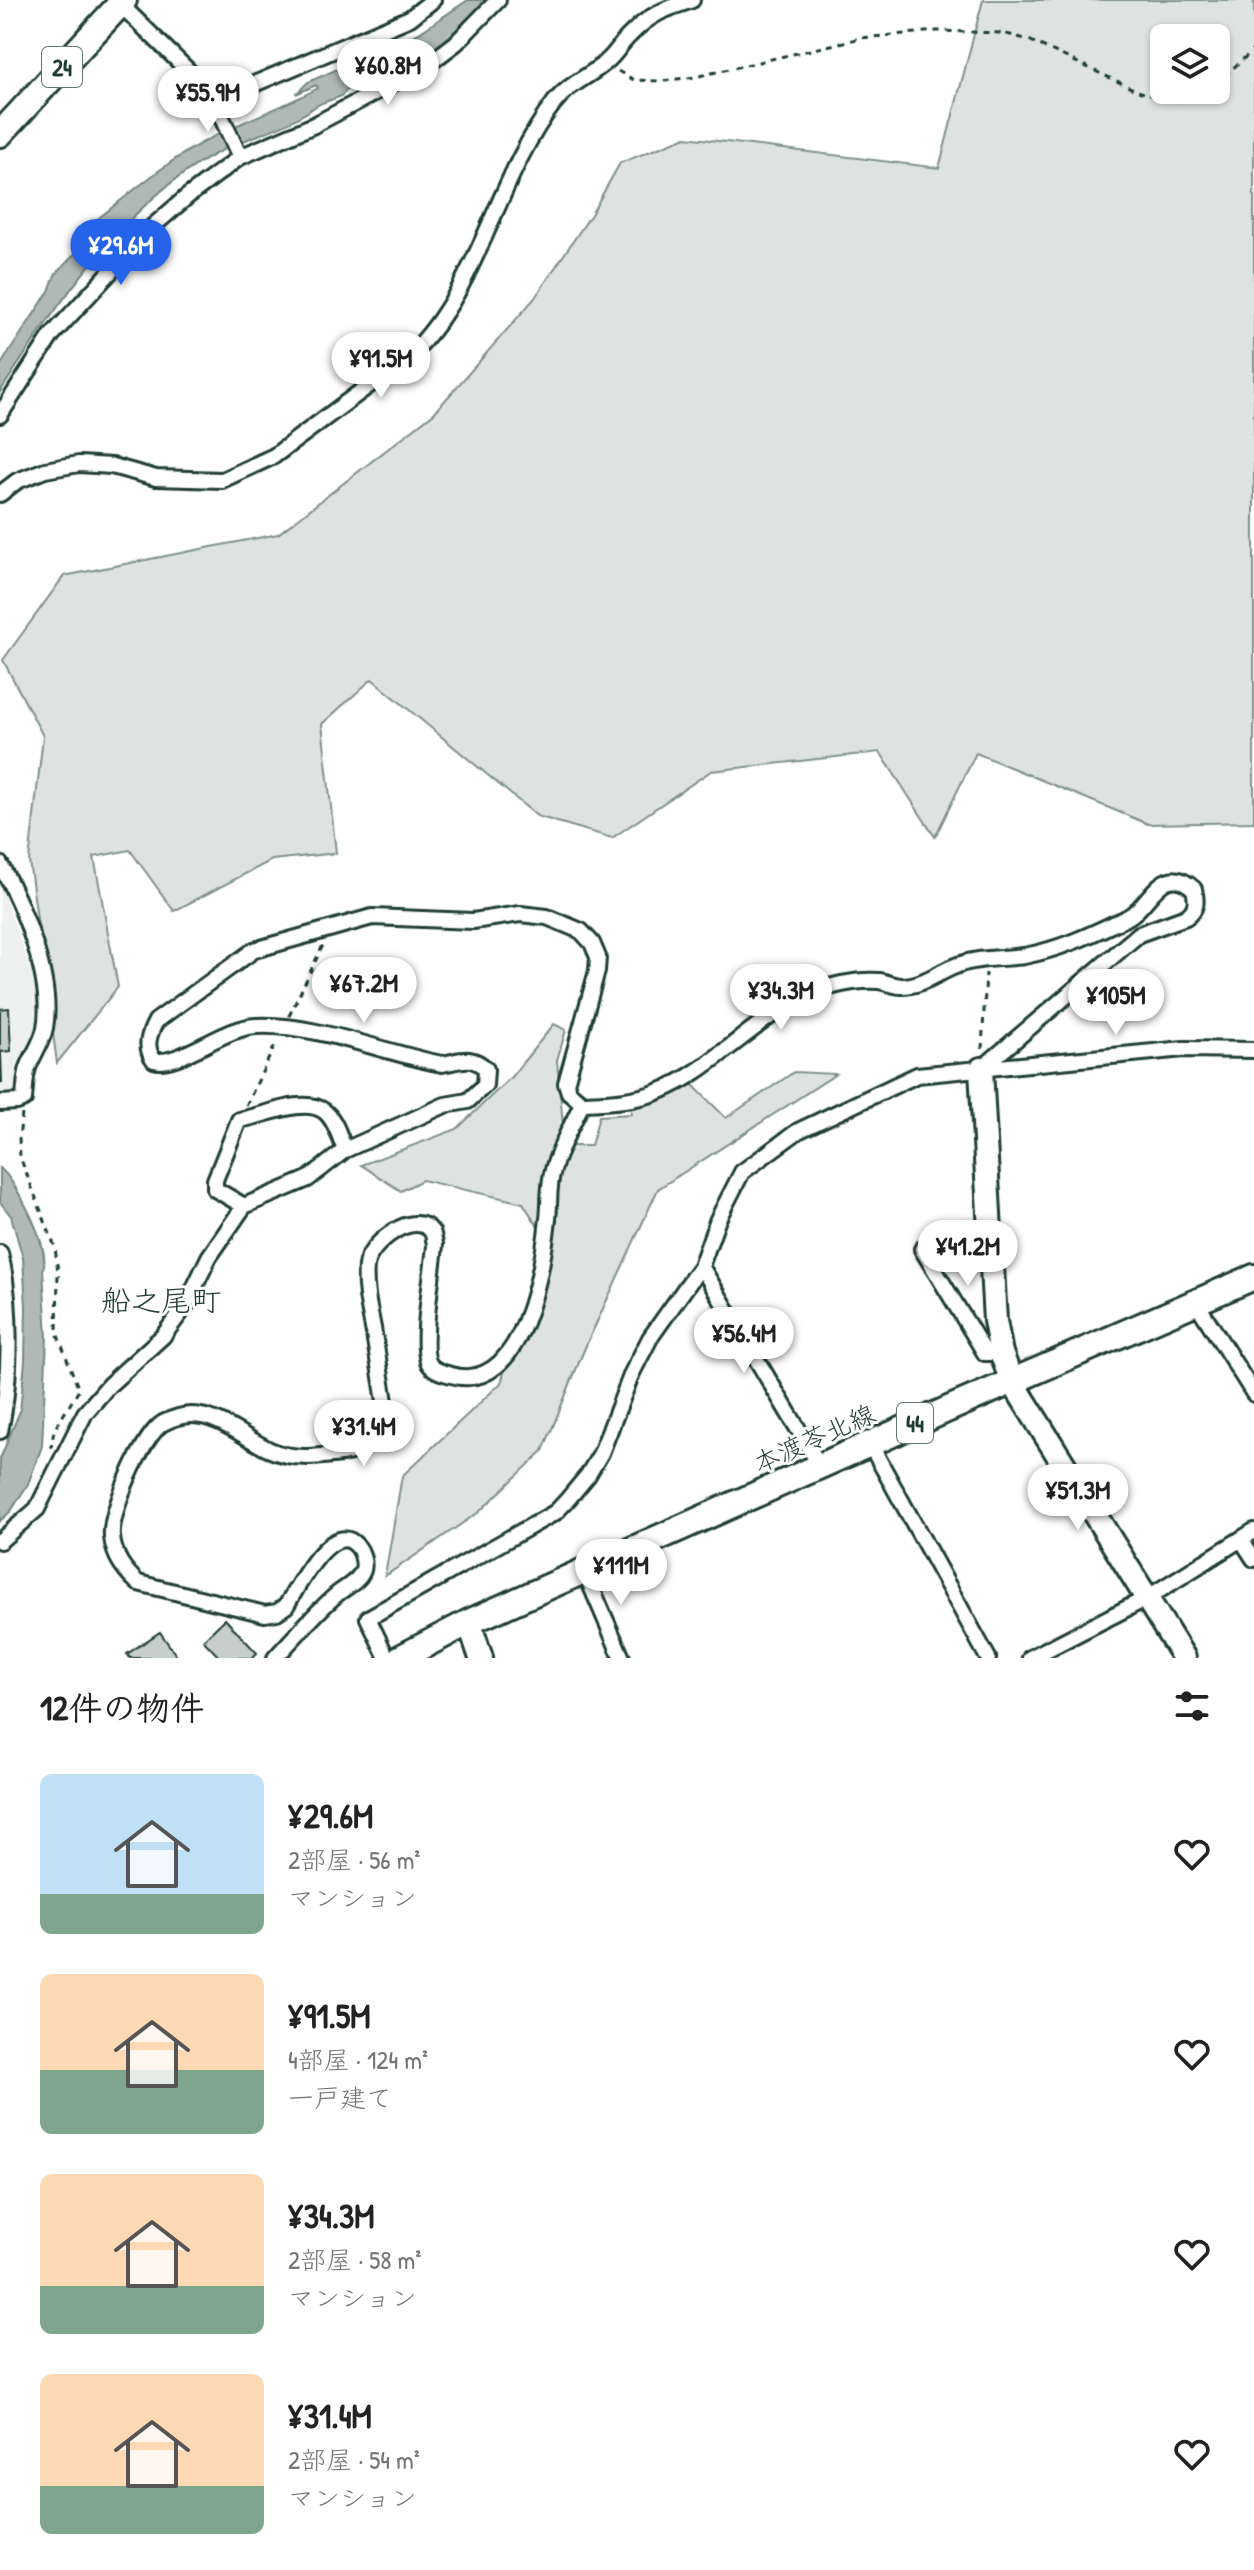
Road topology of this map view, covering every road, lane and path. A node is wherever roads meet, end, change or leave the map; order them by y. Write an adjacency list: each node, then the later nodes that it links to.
1 (433, 0): 9 (street)
2 (498, 0): 11 (street)
3 (692, 0): 6 (street)
4 (122, 2): 9 (street); 10 (main road, 24)
5 (1254, 49): 7 (path)
6 (605, 63): 8 (path); 13 (street)
7 (1230, 71)
8 (1150, 95)
9 (215, 104): 11 (street)
10 (0, 134)
11 (237, 152): 12 (street)
12 (0, 415)
13 (0, 494)
14 (0, 864): 20 (street)
15 (322, 948): 17 (path)
16 (987, 958): 19 (path); 19 (street); 22 (street)
17 (281, 1032): 22 (street); 23 (path); 24 (street)
18 (1254, 1050): 19 (street)
19 (981, 1069): 28 (street); 31 (street)
20 (24, 1099): 21 (street); 36 (path)
21 (0, 1103)
22 (582, 1103): 44 (street)
23 (239, 1120): 24 (street); 25 (street)
24 (345, 1150): 25 (street)
25 (244, 1206): 39 (street)
26 (922, 1249): 31 (street)
27 (0, 1253): 34 (street)
28 (701, 1266): 37 (street); 45 (street)
29 (1254, 1277): 30 (main road, 本渡苓北線 / 44)
30 (1196, 1302): 32 (main road, 本渡苓北線 / 44); 33 (street)
31 (1001, 1353): 32 (street)
32 (1012, 1381): 35 (main road, 本渡苓北線 / 44); 42 (street)
33 (1254, 1394)
34 (0, 1431)
35 (870, 1444): 37 (main road, 本渡苓北線 / 44); 49 (street)
36 (51, 1450)
37 (820, 1466): 41 (main road, 本渡苓北線 / 44)
38 (1248, 1535): 40 (street); 42 (street)
39 (0, 1541)
40 (1254, 1559)
41 (585, 1572): 43 (main road, 本渡苓北線 / 44); 48 (street)
42 (1147, 1598): 50 (street); 51 (street)
43 (469, 1622): 46 (main road, 本渡苓北線 / 44); 47 (street)
44 (275, 1658)
45 (387, 1658)
46 (400, 1658)
47 (481, 1658)
48 (622, 1658)
49 (988, 1658)
50 (1030, 1658)
51 (1184, 1658)

